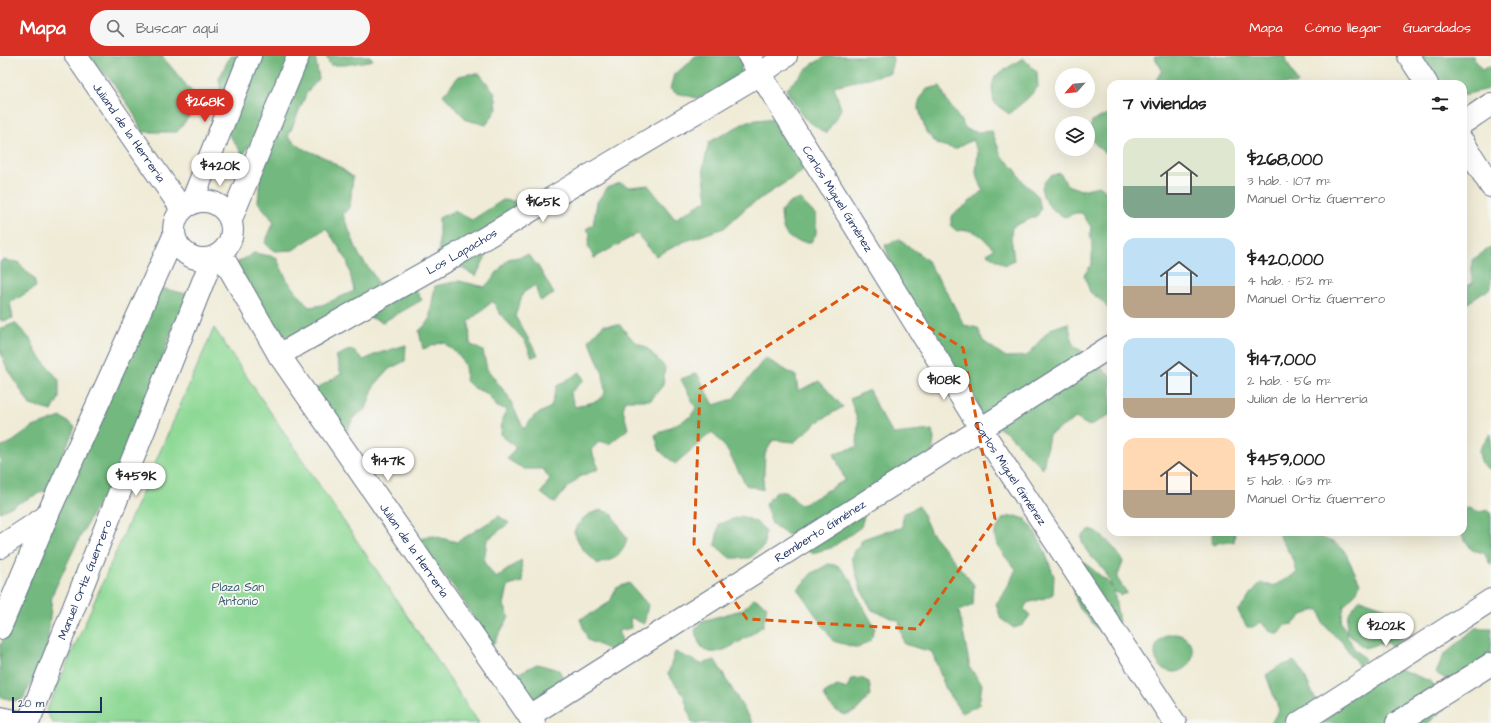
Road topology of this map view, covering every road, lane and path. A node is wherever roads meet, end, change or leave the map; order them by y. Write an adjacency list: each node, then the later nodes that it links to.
1 (76, 56): 13 (street, Juliand de la Herreria)
2 (250, 56): 13 (street)
3 (298, 56): 14 (street, Manuel Ortiz Guerrero)
4 (749, 56): 7 (street, Carlos Miguel Giménez)
5 (786, 56): 7 (street, Los Lapachos)
6 (1409, 56): 8 (street)
7 (760, 74): 18 (street, Los Lapachos); 19 (street, Carlos Miguel Giménez)
8 (1424, 80)
9 (1491, 104): 10 (street)
10 (1467, 120)
11 (1467, 148): 12 (street)
12 (1491, 186)
13 (186, 207): 14 (street); 15 (street)
14 (231, 219): 16 (street, Manuel Ortiz Guerrero)
15 (174, 236): 16 (street); 20 (street)
16 (216, 257): 18 (street, Julian de la Herrería); 28 (street, Manuel Ortiz Guerrero)
17 (1107, 349): 19 (street, Remberto Giménez)
18 (279, 355): 26 (street, Julian de la Herrería)
19 (981, 429): 26 (street, Remberto Giménez); 29 (street, Carlos Miguel Giménez)
20 (47, 516): 21 (street); 23 (street)
21 (0, 547)
22 (1491, 600): 30 (street)
23 (0, 628)
24 (1491, 664): 31 (street)
25 (0, 718): 27 (street)
26 (531, 719)
27 (23, 723)
28 (28, 723)
29 (1174, 723)
30 (1298, 723)
31 (1396, 723)

